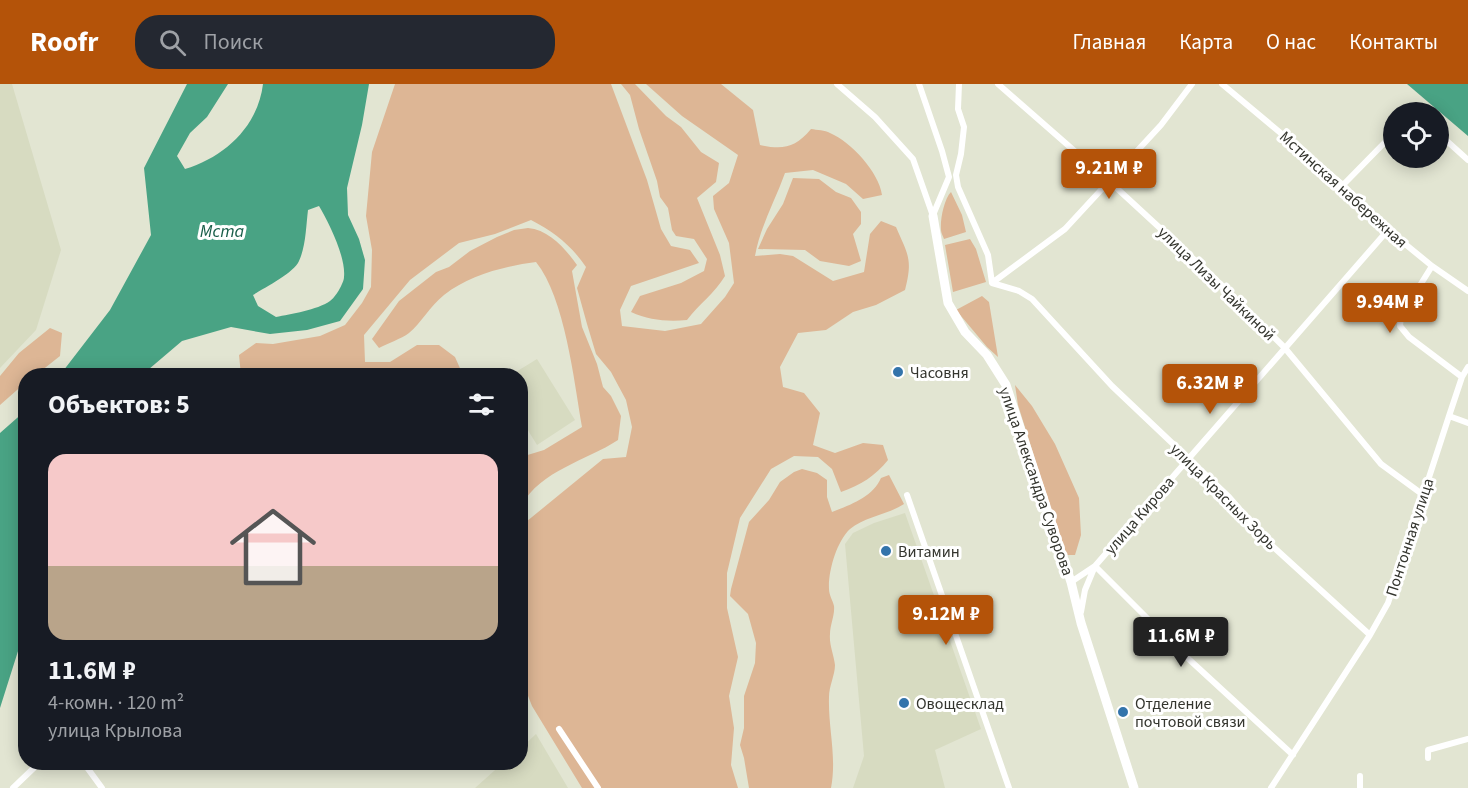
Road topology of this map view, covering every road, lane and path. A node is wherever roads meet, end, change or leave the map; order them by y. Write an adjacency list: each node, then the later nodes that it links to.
1 (837, 84): 12 (street)
2 (919, 84): 12 (street)
3 (959, 84): 15 (street)
4 (998, 84): 10 (street, улица Лизы Чайкиной)
5 (1192, 84): 10 (street)
6 (1222, 84): 11 (street, Мстинская набережная)
7 (1449, 143): 9 (street)
8 (1383, 144): 11 (street)
9 (1468, 160)
10 (1110, 182): 15 (street); 17 (street, улица Лизы Чайкиной)
11 (1343, 185): 13 (street, Мстинская набережная)
12 (933, 216): 26 (street, улица Александра Суворова)
13 (1388, 230): 14 (street, Мстинская набережная); 17 (street, улица Кирова)
14 (1432, 266): 16 (street, Мстинская набережная); 19 (street)
15 (992, 283): 22 (street, улица Красных Зорь)
16 (1468, 291)
17 (1284, 348): 22 (street, улица Кирова); 23 (street, улица Лизы Чайкиной)
18 (1468, 367): 19 (street, Понтонная улица)
19 (1462, 377): 20 (street, Понтонная улица)
20 (1449, 416): 21 (street); 23 (street, Понтонная улица)
21 (1468, 423)
22 (1188, 459): 25 (street, улица Кирова); 28 (street, улица Красных Зорь)
23 (1422, 494): 28 (street, Понтонная улица)
24 (907, 495): 39 (street)
25 (1095, 566): 26 (street); 27 (street, улица Кирова); 31 (street)
26 (1071, 582): 27 (street, улица Александра Суворова)
27 (1081, 623): 40 (street, улица Александра Суворова)
28 (1370, 635): 31 (street, Понтонная улица)
29 (559, 729): 38 (street)
30 (1468, 739): 32 (street)
31 (1293, 755): 41 (street, Понтонная улица)
32 (1428, 758)
33 (32, 770): 36 (street)
34 (89, 770): 37 (street)
35 (1360, 776): 42 (street)
36 (13, 788)
37 (102, 788)
38 (598, 788)
39 (1010, 788)
40 (1134, 788)
41 (1271, 788)
42 (1360, 788)

